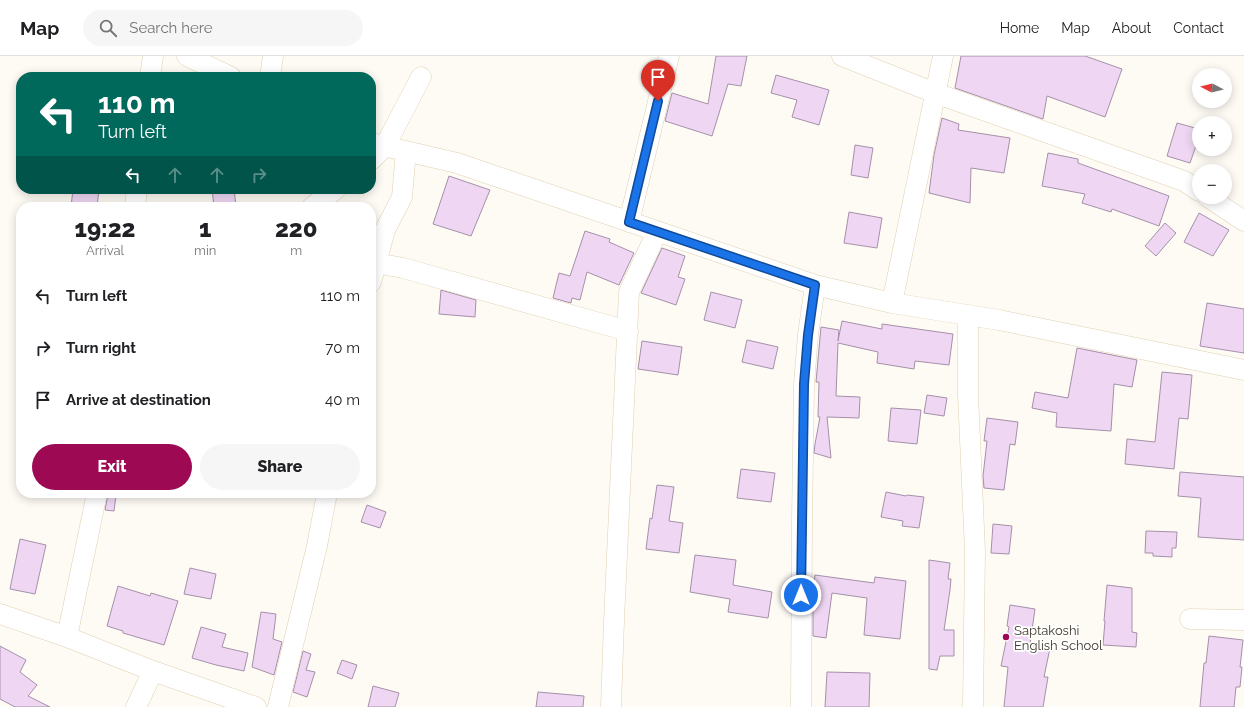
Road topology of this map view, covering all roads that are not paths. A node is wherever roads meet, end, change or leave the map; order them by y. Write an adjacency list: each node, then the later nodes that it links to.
1 (153, 56): 7 (street)
2 (187, 56): 8 (street)
3 (273, 56): 9 (street)
4 (669, 56): 19 (street)
5 (842, 56): 11 (street)
6 (943, 56): 11 (street)
7 (151, 72)
8 (221, 72)
9 (271, 72)
10 (421, 77): 12 (street)
11 (935, 93): 14 (street); 23 (street)
12 (378, 144): 13 (street)
13 (406, 151): 19 (street); 21 (street)
14 (1192, 186)
15 (329, 194): 16 (street)
16 (319, 202)
17 (1218, 204): 18 (street)
18 (1244, 221)
19 (629, 222): 20 (street)
20 (657, 232): 22 (street); 25 (street)
21 (376, 263): 25 (street)
22 (815, 285): 23 (street); 38 (street)
23 (892, 303): 24 (street)
24 (968, 315): 26 (street); 39 (street)
25 (628, 331): 37 (street)
26 (1244, 370)
27 (96, 498): 32 (street)
28 (326, 498): 36 (street)
29 (0, 614): 32 (street)
30 (1190, 619): 31 (street)
31 (1244, 620)
32 (68, 637): 33 (street)
33 (153, 671): 34 (street); 35 (street)
34 (136, 707)
35 (256, 707)
36 (278, 707)
37 (611, 707)
38 (801, 707)
39 (972, 707)

